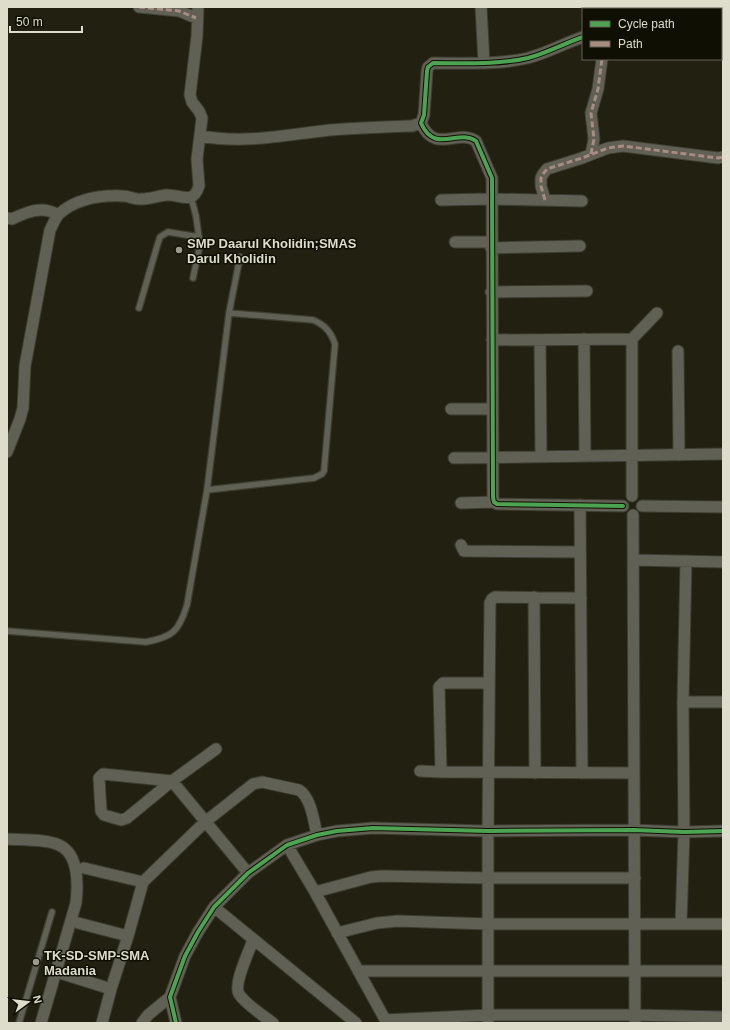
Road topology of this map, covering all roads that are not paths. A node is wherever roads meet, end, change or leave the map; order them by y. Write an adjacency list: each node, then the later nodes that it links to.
1 (139, 7): 3 (street)
2 (481, 7): 6 (street)
3 (197, 13): 8 (street)
4 (582, 37): 6 (street)
5 (602, 60): 9 (street)
6 (484, 63): 7 (street)
7 (421, 123): 8 (street); 13 (street)
8 (200, 136): 11 (street)
9 (591, 154): 10 (street); 14 (street)
10 (723, 157)
11 (191, 197): 16 (street); 18 (lane)
12 (441, 200): 13 (street)
13 (491, 200): 14 (street); 20 (street)
14 (545, 200): 15 (street)
15 (582, 201)
16 (58, 215): 17 (street); 36 (street)
17 (7, 218)
18 (199, 237): 23 (lane); 26 (lane)
19 (455, 242): 20 (street)
20 (491, 245): 21 (street); 24 (street)
21 (580, 246)
22 (240, 257): 27 (lane)
23 (193, 278)
24 (492, 292): 25 (street); 31 (street)
25 (587, 292)
26 (139, 308)
27 (229, 313): 44 (lane); 44 (lane)
28 (657, 313): 30 (street)
29 (584, 339): 30 (street); 32 (street); 41 (street)
30 (632, 339): 38 (street)
31 (492, 340): 32 (street); 35 (street)
32 (540, 340): 40 (street)
33 (678, 351): 39 (street)
34 (451, 408): 35 (street)
35 (492, 410): 42 (street)
36 (7, 452)
37 (723, 454): 39 (street)
38 (632, 455): 39 (street); 41 (street); 45 (street)
39 (680, 455)
40 (541, 456): 41 (street); 42 (street)
41 (585, 456)
42 (492, 457): 43 (street); 46 (street)
43 (454, 458)
44 (206, 490): 60 (lane)
45 (632, 496): 49 (street); 50 (street)
46 (494, 502): 47 (street); 48 (street)
47 (461, 503)
48 (580, 505): 49 (street); 54 (street)
49 (623, 506): 52 (street)
50 (642, 506): 51 (street); 52 (street)
51 (723, 507)
52 (633, 515): 55 (street)
53 (461, 545): 54 (street)
54 (580, 552): 59 (street)
55 (634, 560): 56 (street); 70 (street)
56 (686, 561): 57 (street); 62 (street)
57 (723, 562)
58 (534, 597): 59 (street); 61 (street); 68 (street)
59 (581, 598): 69 (street)
60 (7, 631)
61 (489, 682): 66 (street); 67 (street)
62 (683, 702): 63 (street); 76 (street)
63 (723, 702)
64 (216, 749): 71 (street)
65 (420, 771): 66 (street)
66 (441, 772): 67 (street)
67 (489, 773): 68 (street); 74 (street)
68 (536, 773): 69 (street)
69 (582, 773): 70 (street)
70 (634, 773): 73 (street)
71 (172, 781): 71 (street); 72 (street)
72 (205, 822): 77 (street); 81 (street); 84 (street)
73 (634, 830): 74 (street); 76 (street); 83 (street)
74 (488, 831): 77 (street); 82 (street)
75 (723, 831): 76 (street)
76 (684, 832): 91 (street)
77 (318, 835): 79 (street)
78 (7, 839): 108 (street)
79 (287, 845): 81 (street); 85 (street)
80 (84, 868): 84 (street)
81 (248, 873): 86 (street)
82 (488, 878): 83 (street); 85 (street); 89 (street)
83 (635, 878): 90 (street)
84 (143, 882): 94 (street)
85 (315, 892): 93 (street)
86 (214, 907): 95 (street); 102 (street)
87 (52, 912): 107 (lane)
88 (78, 923): 94 (street)
89 (488, 924): 90 (street); 93 (street); 96 (street)
90 (635, 924): 91 (street); 97 (street)
91 (681, 924): 92 (street)
92 (723, 924)
93 (337, 933): 99 (street)
94 (128, 936): 101 (street)
95 (253, 940): 112 (street); 113 (street)
96 (488, 970): 97 (street); 99 (street); 104 (street)
97 (635, 970): 98 (street); 105 (street)
98 (723, 970)
99 (358, 971): 106 (street)
100 (63, 974): 101 (street)
101 (111, 989): 109 (street)
102 (170, 997): 110 (street); 111 (street)
103 (723, 1017): 105 (street)
104 (488, 1019): 105 (street); 106 (street)
105 (635, 1019)
106 (386, 1021)
107 (19, 1023)
108 (41, 1023)
109 (102, 1023)
110 (142, 1023)
111 (176, 1023)
112 (273, 1023)
113 (356, 1023)

